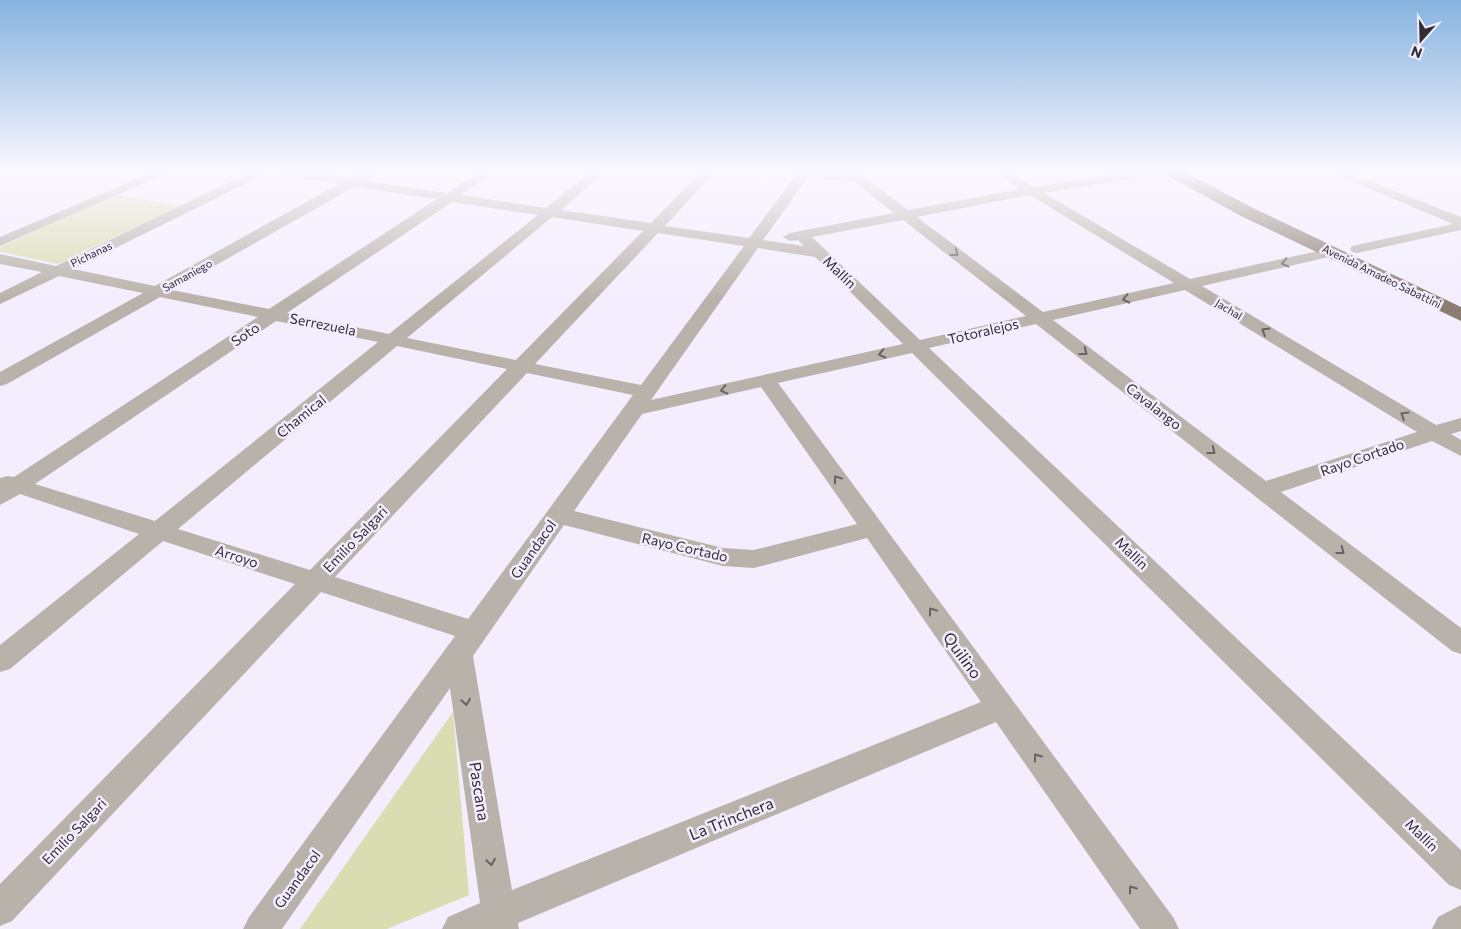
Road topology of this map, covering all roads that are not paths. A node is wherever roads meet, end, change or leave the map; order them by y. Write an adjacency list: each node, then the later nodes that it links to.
1 (68, 213): 18 (street)
2 (175, 213): 24 (street, Pichanas)
3 (297, 213): 26 (street, Samaniego)
4 (425, 213): 29 (street, Soto)
5 (549, 213): 32 (street, Chamical)
6 (551, 213): 16 (street)
7 (668, 213): 16 (street, Emilio Salgari)
8 (775, 213): 19 (street, Guandacol)
9 (914, 213): 14 (street)
10 (1069, 213): 25 (street, Jachal)
11 (1250, 213): 21 (main road, Avenida Amadeo Sabattini)
12 (1279, 213): 20 (main road, Avenida Amadeo Sabattini)
13 (1435, 213): 15 (street)
14 (905, 215): 17 (street); 31 (street, Cavalango, one-way to 31)
15 (1461, 224): 20 (street)
16 (653, 229): 19 (street); 34 (street, Emilio Salgari)
17 (801, 235): 19 (street); 22 (street, Mallín)
18 (0, 242)
19 (753, 244): 22 (street); 37 (street, Guandacol)
20 (1357, 249): 27 (main road, Avenida Amadeo Sabattini)
21 (1332, 252): 25 (street, Totoralejos, one-way to 25); 30 (main road, Avenida Amadeo Sabattini)
22 (819, 253): 33 (street, Mallín)
23 (0, 259): 24 (street, Serrezuela)
24 (57, 271): 26 (street, Serrezuela); 28 (street, Pichanas)
25 (1188, 284): 31 (street, Totoralejos, one-way to 31); 39 (street, Jachal, one-way to 25)
26 (157, 292): 29 (street, Serrezuela); 35 (street, Samaniego)
27 (1461, 297)
28 (0, 299)
29 (274, 315): 32 (street, Serrezuela); 41 (street, Soto)
30 (1461, 315)
31 (1040, 318): 33 (street, Totoralejos); 42 (street, Cavalango, one-way to 42)
32 (395, 339): 34 (street, Serrezuela); 45 (street, Chamical)
33 (916, 346): 36 (street, Totoralejos, one-way to 36); 51 (street, Mallín)
34 (522, 365): 37 (street, Serrezuela); 46 (street, Emilio Salgari)
35 (0, 380)
36 (766, 380): 37 (street, Totoralejos, one-way to 37); 44 (street, Quilino, one-way to 36)
37 (640, 401): 43 (street, Guandacol)
38 (1461, 424): 39 (street, Rayo Cortado)
39 (1434, 433): 40 (street, Jachal); 42 (street, Rayo Cortado)
40 (1461, 449)
41 (6, 488): 45 (street, Arroyo)
42 (1263, 490): 48 (street, Cavalango, one-way to 48)
43 (556, 515): 44 (street, Rayo Cortado); 47 (street, Guandacol)
44 (872, 528): 50 (street, Quilino, one-way to 44)
45 (159, 531): 46 (street, Arroyo); 49 (street, Chamical)
46 (315, 581): 47 (street, Arroyo); 52 (street, Emilio Salgari)
47 (467, 642): 53 (street, Pascana, one-way to 53); 55 (street, Guandacol)
48 (1461, 643)
49 (0, 661)
50 (1001, 707): 53 (street, La Trinchera); 57 (street, Quilino, one-way to 50)
51 (1461, 873)
52 (0, 909)
53 (500, 921): 56 (street, La Trinchera)
54 (1461, 923): 58 (street)
55 (261, 929)
56 (460, 929)
57 (1161, 929)
58 (1450, 929)

